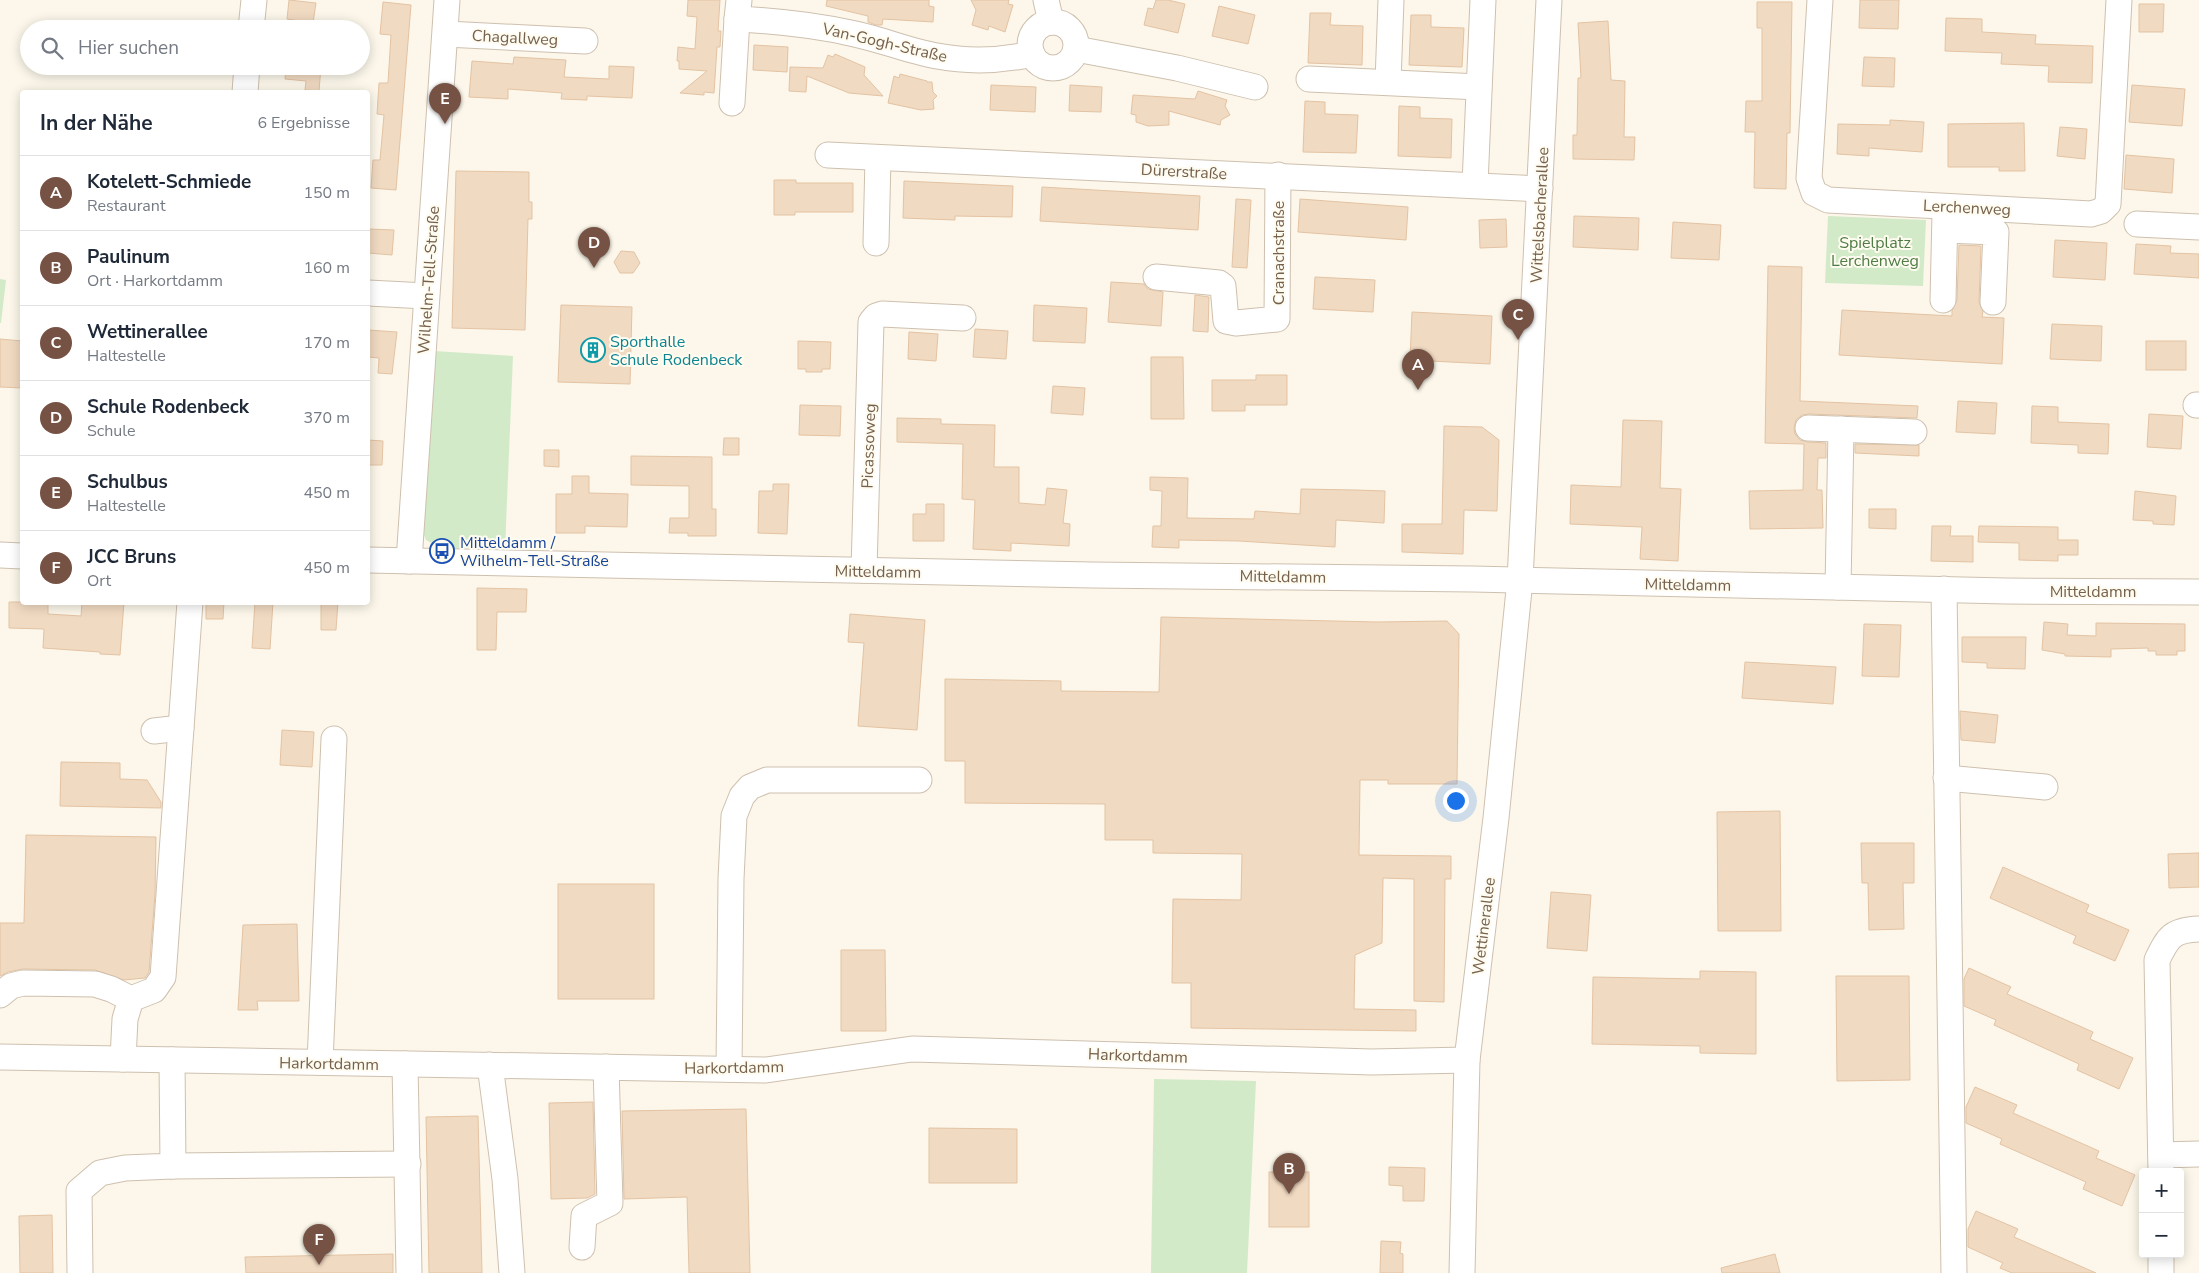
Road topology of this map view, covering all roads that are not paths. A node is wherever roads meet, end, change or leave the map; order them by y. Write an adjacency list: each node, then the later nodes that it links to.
1 (254, 0): 10 (street)
2 (447, 0): 11 (street, Wilhelm-Tell-Straße)
3 (1391, 0): 17 (street)
4 (1483, 0): 19 (street)
5 (1549, 0): 26 (street, Wittelsbacherallee)
6 (1820, 0): 27 (street, Lerchenweg)
7 (2119, 0): 27 (street, Lerchenweg)
8 (738, 10): 14 (street, Van-Gogh-Straße); 21 (street, Van-Gogh-Straße)
9 (1048, 11): 13 (street); 14 (street)
10 (252, 20)
11 (446, 34): 12 (street, Chagallweg); 33 (street, Wilhelm-Tell-Straße)
12 (585, 41)
13 (1076, 49): 14 (street); 18 (street)
14 (1032, 54)
15 (247, 75): 20 (street)
16 (1309, 79): 17 (street)
17 (1388, 82): 19 (street)
18 (1255, 87)
19 (1479, 87): 25 (street)
20 (245, 90)
21 (732, 103)
22 (828, 155): 23 (street, Dürerstraße)
23 (878, 158): 24 (street, Dürerstraße); 30 (street)
24 (1278, 175): 25 (street, Dürerstraße); 31 (street, Cranachstraße)
25 (1475, 184): 26 (street, Dürerstraße)
26 (1540, 189): 45 (street, Wittelsbacherallee)
27 (1945, 218): 34 (street); 35 (street)
28 (2137, 224): 29 (street)
29 (2199, 227)
30 (876, 243)
31 (1156, 277)
32 (370, 293): 33 (street)
33 (426, 296): 43 (street, Wilhelm-Tell-Straße)
34 (1942, 300)
35 (1993, 302)
36 (963, 318): 44 (street, Picassoweg)
37 (1808, 428): 38 (street)
38 (1841, 429): 39 (street); 46 (street)
39 (1914, 432)
40 (0, 555): 41 (street)
41 (20, 556)
42 (370, 560): 43 (street, Mitteldamm)
43 (409, 560): 44 (street, Mitteldamm)
44 (864, 570): 45 (street, Mitteldamm)
45 (1520, 580): 46 (street, Mitteldamm); 62 (street, Wettinerallee)
46 (1838, 587): 47 (street, Mitteldamm)
47 (1944, 589): 48 (street, Mitteldamm); 53 (street)
48 (2199, 592)
49 (190, 605): 50 (street)
50 (181, 728): 51 (street); 58 (street)
51 (154, 731)
52 (334, 739): 63 (street)
53 (1946, 778): 55 (street); 78 (street)
54 (919, 780): 67 (street)
55 (2045, 787)
56 (2199, 929): 69 (street)
57 (0, 995): 58 (street)
58 (131, 999): 60 (street)
59 (0, 1057): 60 (street, Harkortdamm)
60 (123, 1059): 61 (street, Harkortdamm)
61 (172, 1060): 63 (street, Harkortdamm); 71 (street)
62 (1467, 1060): 67 (street, Harkortdamm); 77 (street, Wettinerallee)
63 (320, 1062): 64 (street, Harkortdamm)
64 (405, 1064): 65 (street, Harkortdamm); 70 (street)
65 (490, 1065): 66 (street, Harkortdamm); 76 (street)
66 (606, 1067): 67 (street, Harkortdamm); 72 (street)
67 (729, 1069)
68 (2199, 1154): 69 (street)
69 (2161, 1163)
70 (408, 1164): 71 (street); 75 (street)
71 (173, 1166): 74 (street)
72 (582, 1247)
73 (2161, 1258): 79 (street)
74 (80, 1273)
75 (409, 1273)
76 (512, 1273)
77 (1462, 1273)
78 (1954, 1273)
79 (2160, 1273)

